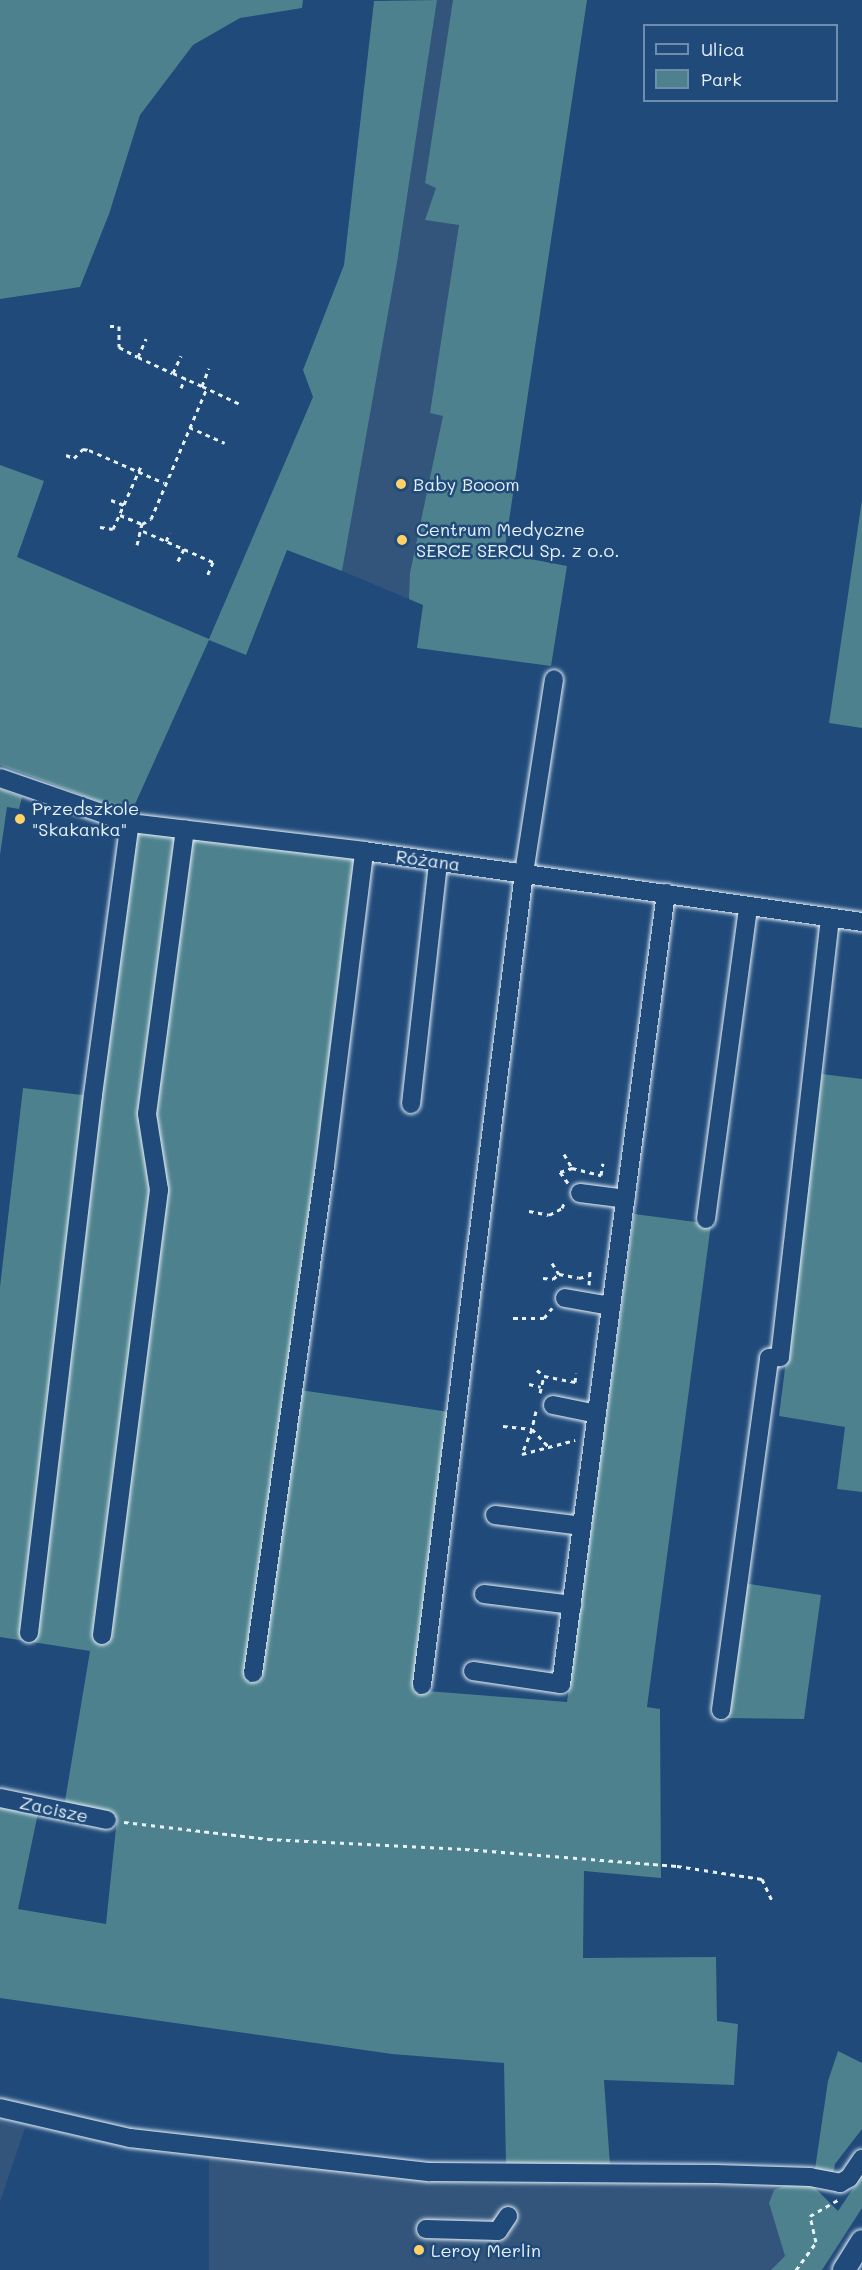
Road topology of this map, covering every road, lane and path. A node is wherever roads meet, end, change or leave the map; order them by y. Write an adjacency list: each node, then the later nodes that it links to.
1 (110, 326): 4 (path)
2 (146, 339): 4 (path)
3 (181, 356): 6 (path)
4 (138, 357): 6 (path)
5 (209, 368): 8 (path)
6 (173, 373): 7 (path)
7 (185, 378): 8 (path); 9 (path)
8 (202, 386): 10 (path)
9 (181, 388)
10 (206, 390): 11 (path); 12 (path)
11 (242, 405)
12 (189, 427): 13 (path); 17 (path)
13 (225, 443)
14 (66, 455): 16 (path)
15 (142, 464): 16 (path)
16 (139, 471): 17 (path); 19 (path)
17 (164, 483): 21 (path)
18 (111, 500): 19 (path)
19 (124, 505): 20 (path)
20 (120, 514): 21 (path); 22 (path)
21 (142, 524): 23 (path)
22 (100, 527)
23 (143, 531): 25 (path); 26 (path)
24 (170, 533): 25 (path)
25 (166, 541): 27 (path)
26 (137, 545)
27 (184, 549): 29 (path); 30 (path)
28 (205, 550): 29 (path)
29 (202, 557): 31 (path)
30 (177, 563)
31 (207, 576)
32 (554, 679): 38 (street)
33 (0, 778): 34 (street, Różana)
34 (130, 823): 35 (street, Różana); 69 (street)
35 (185, 830): 36 (street, Różana); 70 (street)
36 (364, 851): 37 (street, Różana); 72 (street)
37 (438, 863): 38 (street, Różana); 43 (street)
38 (524, 873): 39 (street, Różana); 73 (street)
39 (666, 892): 40 (street, Różana); 47 (street)
40 (748, 908): 41 (street, Różana); 48 (street)
41 (831, 918): 42 (street, Różana); 74 (street)
42 (862, 922)
43 (411, 1104)
44 (564, 1154): 45 (path)
45 (572, 1168)
46 (580, 1193): 47 (street)
47 (626, 1199): 55 (street)
48 (706, 1219)
49 (552, 1263): 50 (path)
50 (559, 1274): 51 (path); 53 (path)
51 (590, 1275)
52 (543, 1278): 53 (path)
53 (553, 1279): 54 (path)
54 (558, 1297): 55 (street); 56 (path)
55 (611, 1306): 62 (street)
56 (513, 1318)
57 (537, 1370): 58 (path)
58 (544, 1376)
59 (529, 1384): 60 (path)
60 (542, 1387)
61 (553, 1405): 62 (street)
62 (597, 1414): 64 (street)
63 (503, 1426): 64 (path)
64 (594, 1435): 66 (street)
65 (495, 1515): 66 (street)
66 (582, 1526): 68 (street)
67 (483, 1594): 68 (street)
68 (572, 1605): 71 (street)
69 (29, 1633)
70 (102, 1635)
71 (473, 1671)
72 (253, 1673)
73 (422, 1685)
74 (721, 1710)
75 (0, 1798): 76 (street, Zacisze)
76 (107, 1820): 77 (path)
77 (772, 1900)
78 (0, 2108): 79 (street)
79 (862, 2159)
80 (841, 2189): 84 (path)
81 (508, 2216): 82 (street)
82 (426, 2229)
83 (862, 2241): 85 (main road)
84 (796, 2270)
85 (844, 2270)

